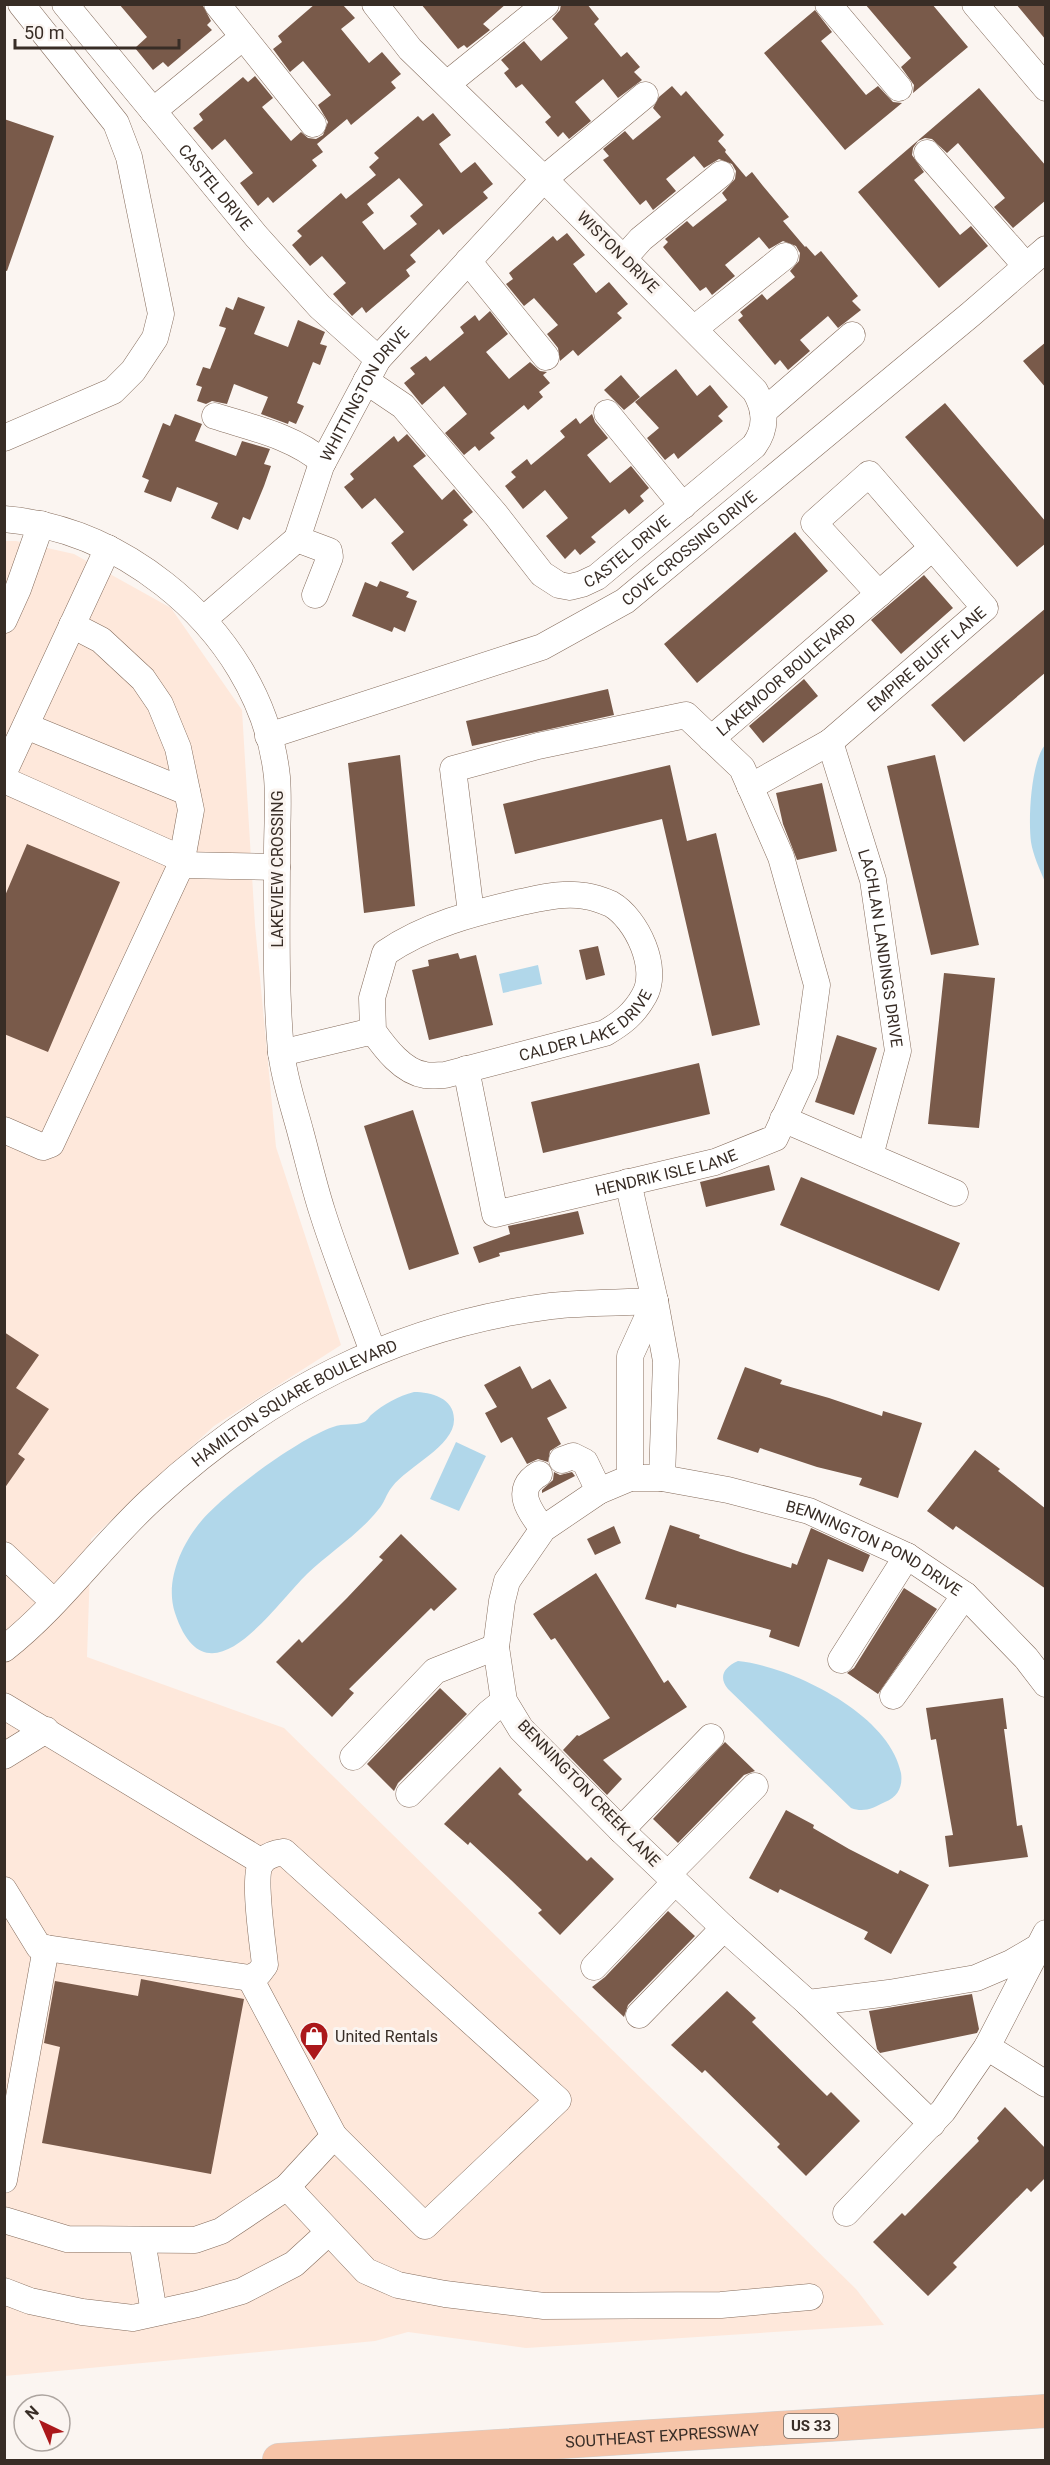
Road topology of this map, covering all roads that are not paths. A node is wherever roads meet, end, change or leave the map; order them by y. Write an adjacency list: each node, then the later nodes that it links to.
1 (21, 4): 31 (street)
2 (65, 4): 13 (street, CASTEL DRIVE)
3 (218, 4): 8 (street)
4 (546, 4): 9 (street)
5 (828, 4): 10 (street)
6 (975, 4): 11 (street)
7 (381, 7): 9 (street, WISTON DRIVE)
8 (243, 38): 13 (street); 14 (street)
9 (447, 84): 17 (street, WISTON DRIVE)
10 (899, 88)
11 (1046, 88)
12 (645, 95): 17 (street, WHITTINGTON DRIVE)
13 (153, 111): 26 (street, CASTEL DRIVE)
14 (313, 123)
15 (927, 153): 22 (street)
16 (722, 174): 20 (street)
17 (544, 178): 20 (street, WISTON DRIVE); 21 (street, WHITTINGTON DRIVE)
18 (1046, 249): 22 (street, COVE CROSSING DRIVE)
19 (785, 256): 23 (street)
20 (624, 258): 23 (street, WISTON DRIVE)
21 (468, 261): 25 (street); 26 (street, WHITTINGTON DRIVE)
22 (1026, 266): 46 (street, COVE CROSSING DRIVE)
23 (694, 329): 28 (street, WISTON DRIVE)
24 (852, 335): 28 (street)
25 (546, 357)
26 (378, 359): 27 (street, WHITTINGTON DRIVE)
27 (366, 381): 32 (street, WHITTINGTON DRIVE); 33 (street, CASTEL DRIVE)
28 (764, 412): 33 (street)
29 (607, 413): 33 (street)
30 (215, 416): 32 (street)
31 (4, 438)
32 (323, 462): 36 (street, WHITTINGTON DRIVE)
33 (683, 506)
34 (4, 519): 35 (street, LAKEVIEW CROSSING)
35 (41, 524): 37 (street, LAKEVIEW CROSSING); 39 (street)
36 (297, 539): 41 (street); 42 (street)
37 (108, 548): 42 (street, LAKEVIEW CROSSING); 44 (street)
38 (932, 548): 40 (street, LAKEMOOR BOULEVARD); 40 (street, EMPIRE BLUFF LANE); 48 (street, EMPIRE BLUFF LANE)
39 (11, 589): 43 (street)
40 (879, 594): 47 (street, LAKEMOOR BOULEVARD)
41 (315, 595)
42 (204, 619): 46 (street, LAKEVIEW CROSSING)
43 (4, 620)
44 (72, 625): 45 (street); 52 (street)
45 (26, 726): 49 (street); 52 (street)
46 (268, 736): 54 (street, LAKEVIEW CROSSING)
47 (711, 739): 51 (street, HENDRIK ISLE LANE); 55 (street, LAKEMOOR BOULEVARD)
48 (830, 742): 51 (street, EMPIRE BLUFF LANE); 61 (street, LACHLAN LANDINGS DRIVE)
49 (4, 772)
50 (4, 780): 53 (street)
51 (750, 787): 59 (street, HENDRIK ISLE LANE)
52 (187, 792): 53 (street)
53 (181, 862): 54 (street); 60 (street)
54 (277, 867): 57 (street, LAKEVIEW CROSSING)
55 (471, 913): 56 (street, CALDER LAKE DRIVE); 58 (street, CALDER LAKE DRIVE)
56 (374, 1031): 57 (street); 58 (street, CALDER LAKE DRIVE)
57 (281, 1053): 65 (street, LAKEVIEW CROSSING)
58 (466, 1069): 62 (street, HENDRIK ISLE LANE)
59 (783, 1119): 61 (street); 62 (street, HENDRIK ISLE LANE)
60 (4, 1130)
61 (870, 1156): 63 (street)
62 (628, 1182): 64 (street)
63 (955, 1193)
64 (655, 1301): 65 (street, HAMILTON SQUARE BOULEVARD); 68 (street); 69 (street)
65 (373, 1352): 75 (street, HAMILTON SQUARE BOULEVARD)
66 (562, 1460): 70 (street)
67 (539, 1474): 71 (street)
68 (630, 1478): 69 (street, BENNINGTON CREEK LANE); 70 (street, BENNINGTON CREEK LANE)
69 (662, 1478): 73 (street, BENNINGTON POND DRIVE)
70 (599, 1491): 71 (street, BENNINGTON CREEK LANE)
71 (543, 1529): 76 (street, BENNINGTON CREEK LANE)
72 (4, 1555): 75 (street)
73 (907, 1556): 74 (street, BENNINGTON POND DRIVE); 78 (street)
74 (965, 1595): 79 (street, BENNINGTON POND DRIVE); 80 (street)
75 (54, 1602): 77 (street, HAMILTON SQUARE BOULEVARD)
76 (496, 1647): 81 (street, BENNINGTON CREEK LANE); 86 (street)
77 (4, 1649)
78 (841, 1660)
79 (1043, 1676)
80 (893, 1696)
81 (504, 1701): 88 (street); 89 (street, BENNINGTON CREEK LANE)
82 (4, 1706): 83 (street)
83 (46, 1730): 85 (street); 90 (street)
84 (711, 1737): 89 (street)
85 (4, 1756)
86 (353, 1757)
87 (755, 1786): 91 (street)
88 (409, 1794)
89 (621, 1830): 91 (street, BENNINGTON CREEK LANE)
90 (262, 1862): 97 (street); 103 (street)
91 (672, 1878): 93 (street, BENNINGTON CREEK LANE); 96 (street)
92 (4, 1890): 95 (street)
93 (723, 1928): 98 (street, BENNINGTON CREEK LANE); 99 (street)
94 (1043, 1939): 98 (street); 100 (street)
95 (46, 1948): 97 (street); 104 (street)
96 (594, 1967)
97 (250, 1978): 103 (street)
98 (807, 2003): 102 (street, BENNINGTON CREEK LANE)
99 (639, 2015)
100 (987, 2047): 101 (street); 102 (street)
101 (1046, 2084)
102 (932, 2124): 106 (street)
103 (334, 2136): 105 (street)
104 (4, 2180)
105 (286, 2187): 108 (street); 109 (street)
106 (846, 2213)
107 (4, 2220): 109 (street)
108 (329, 2232): 111 (street); 112 (street)
109 (142, 2240): 112 (street)
110 (4, 2291): 112 (street)
111 (810, 2297)
112 (154, 2313)
113 (1046, 2411): 114 (highway, SOUTHEAST EXPRESSWAY / US 33)
114 (279, 2460)

